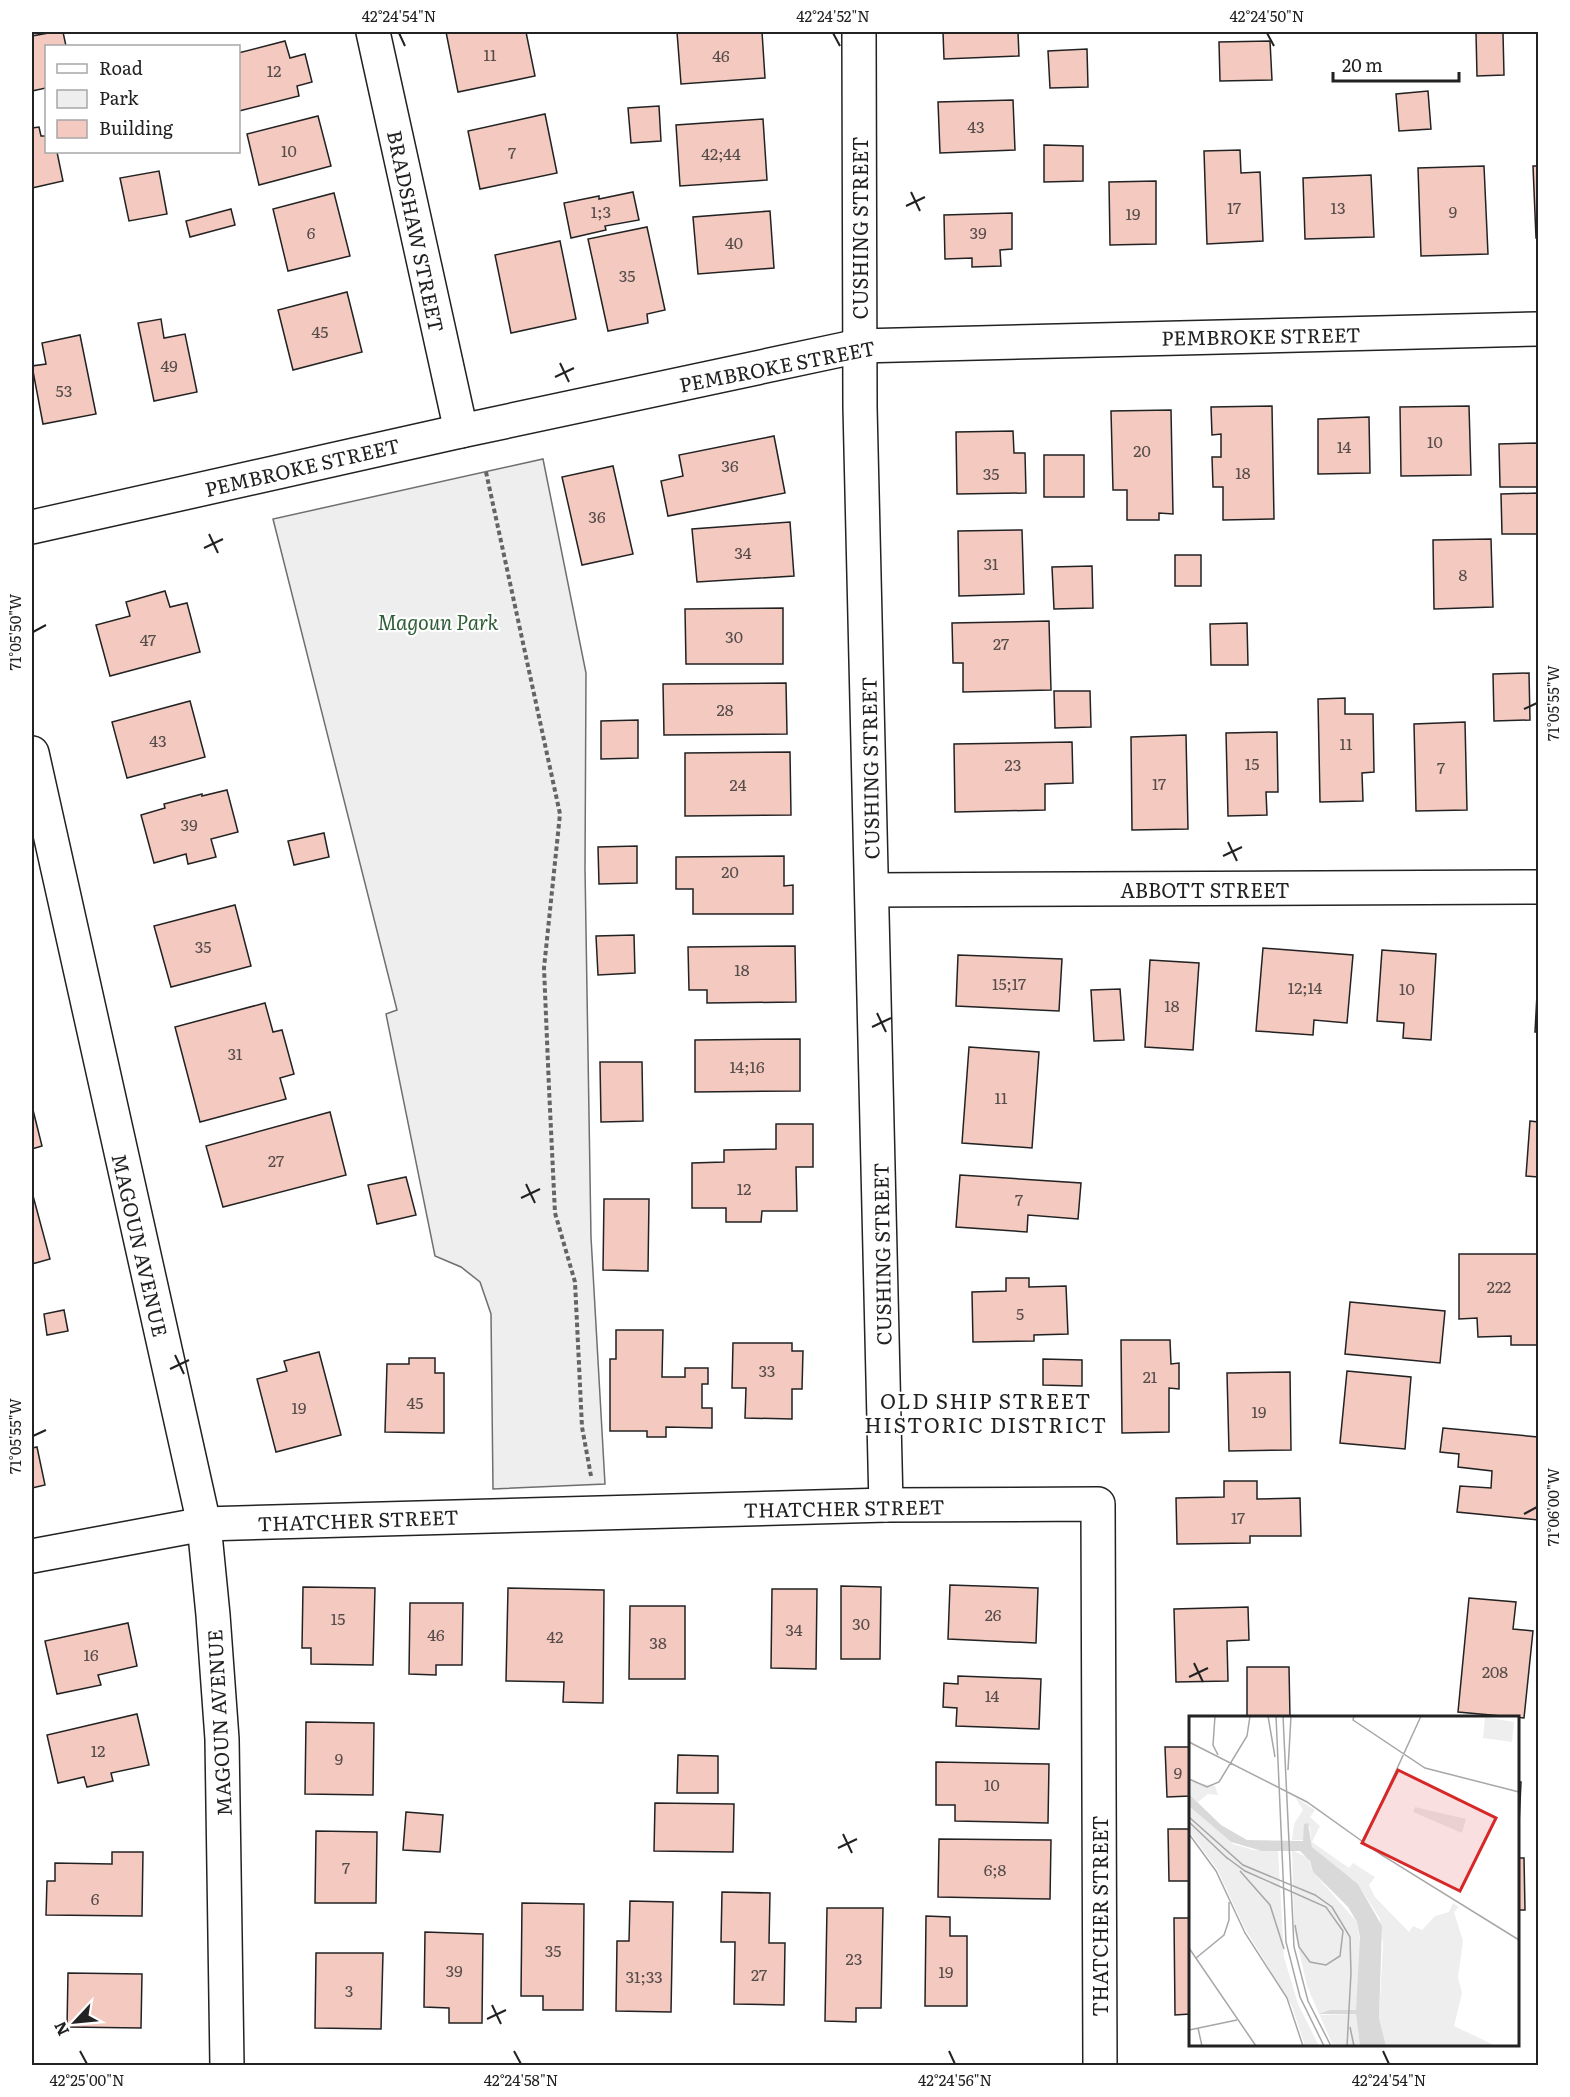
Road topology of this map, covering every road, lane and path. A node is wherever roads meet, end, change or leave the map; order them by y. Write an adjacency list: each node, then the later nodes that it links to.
1 (373, 32): 5 (street, BRADSHAW STREET)
2 (859, 32): 4 (street, CUSHING STREET)
3 (1539, 329): 4 (street, PEMBROKE STREET)
4 (859, 346): 5 (street, PEMBROKE STREET); 10 (street, CUSHING STREET)
5 (461, 430): 7 (street, PEMBROKE STREET)
6 (486, 472): 11 (path)
7 (32, 527)
8 (32, 753): 13 (street, MAGOUN AVENUE)
9 (1539, 887): 10 (street, ABBOTT STREET)
10 (872, 890): 12 (street, CUSHING STREET)
11 (591, 1477)
12 (886, 1505): 13 (street, THATCHER STREET); 16 (street, THATCHER STREET)
13 (204, 1524): 14 (street, THATCHER STREET); 15 (street, MAGOUN AVENUE)
14 (32, 1556)
15 (227, 2066)
16 (1100, 2066)

